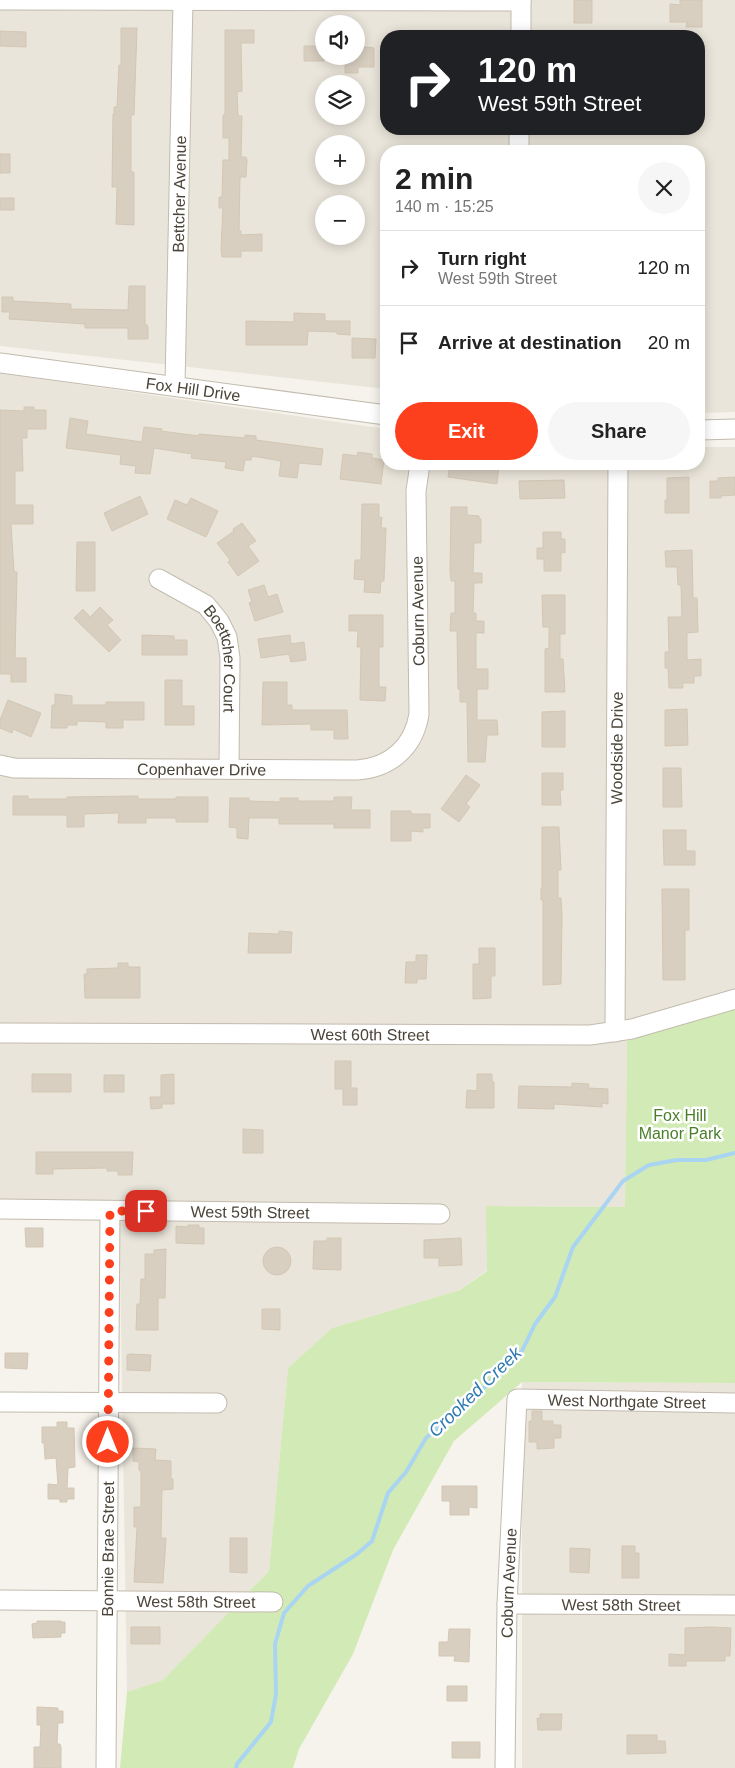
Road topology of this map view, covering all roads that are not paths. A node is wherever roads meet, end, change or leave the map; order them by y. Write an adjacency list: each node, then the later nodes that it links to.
1 (0, 0): 3 (street)
2 (521, 0): 3 (street); 4 (street)
3 (183, 1): 6 (street, Bettcher Avenue)
4 (521, 30)
5 (0, 363): 6 (street, Fox Hill Drive)
6 (175, 386): 7 (street, Fox Hill Drive)
7 (380, 413)
8 (735, 429): 9 (street)
9 (705, 430)
10 (419, 470): 13 (street, Coburn Avenue)
11 (618, 470): 17 (street, Woodside Drive)
12 (159, 579): 15 (street, Boettcher Court)
13 (401, 753): 15 (street, Copenhaver Drive)
14 (0, 765): 15 (street, Copenhaver Drive)
15 (229, 769)
16 (735, 999): 17 (street, West 60th Street)
17 (615, 1032): 18 (street, West 60th Street)
18 (0, 1033)
19 (0, 1209): 20 (street, West 59th Street)
20 (110, 1211): 21 (street, West 59th Street); 24 (street, Bonnie Brae Street)
21 (440, 1214)
22 (517, 1398): 26 (street, West Northgate Street); 30 (street, Coburn Avenue)
23 (0, 1402): 24 (street)
24 (108, 1402): 25 (street); 28 (street, Bonnie Brae Street)
25 (217, 1403)
26 (735, 1403)
27 (0, 1600): 28 (street, West 58th Street)
28 (107, 1601): 29 (street, West 58th Street); 32 (street, Bonnie Brae Street)
29 (273, 1602)
30 (507, 1604): 31 (street, West 58th Street); 33 (street, Coburn Avenue)
31 (735, 1604)
32 (106, 1768)
33 (505, 1768)

